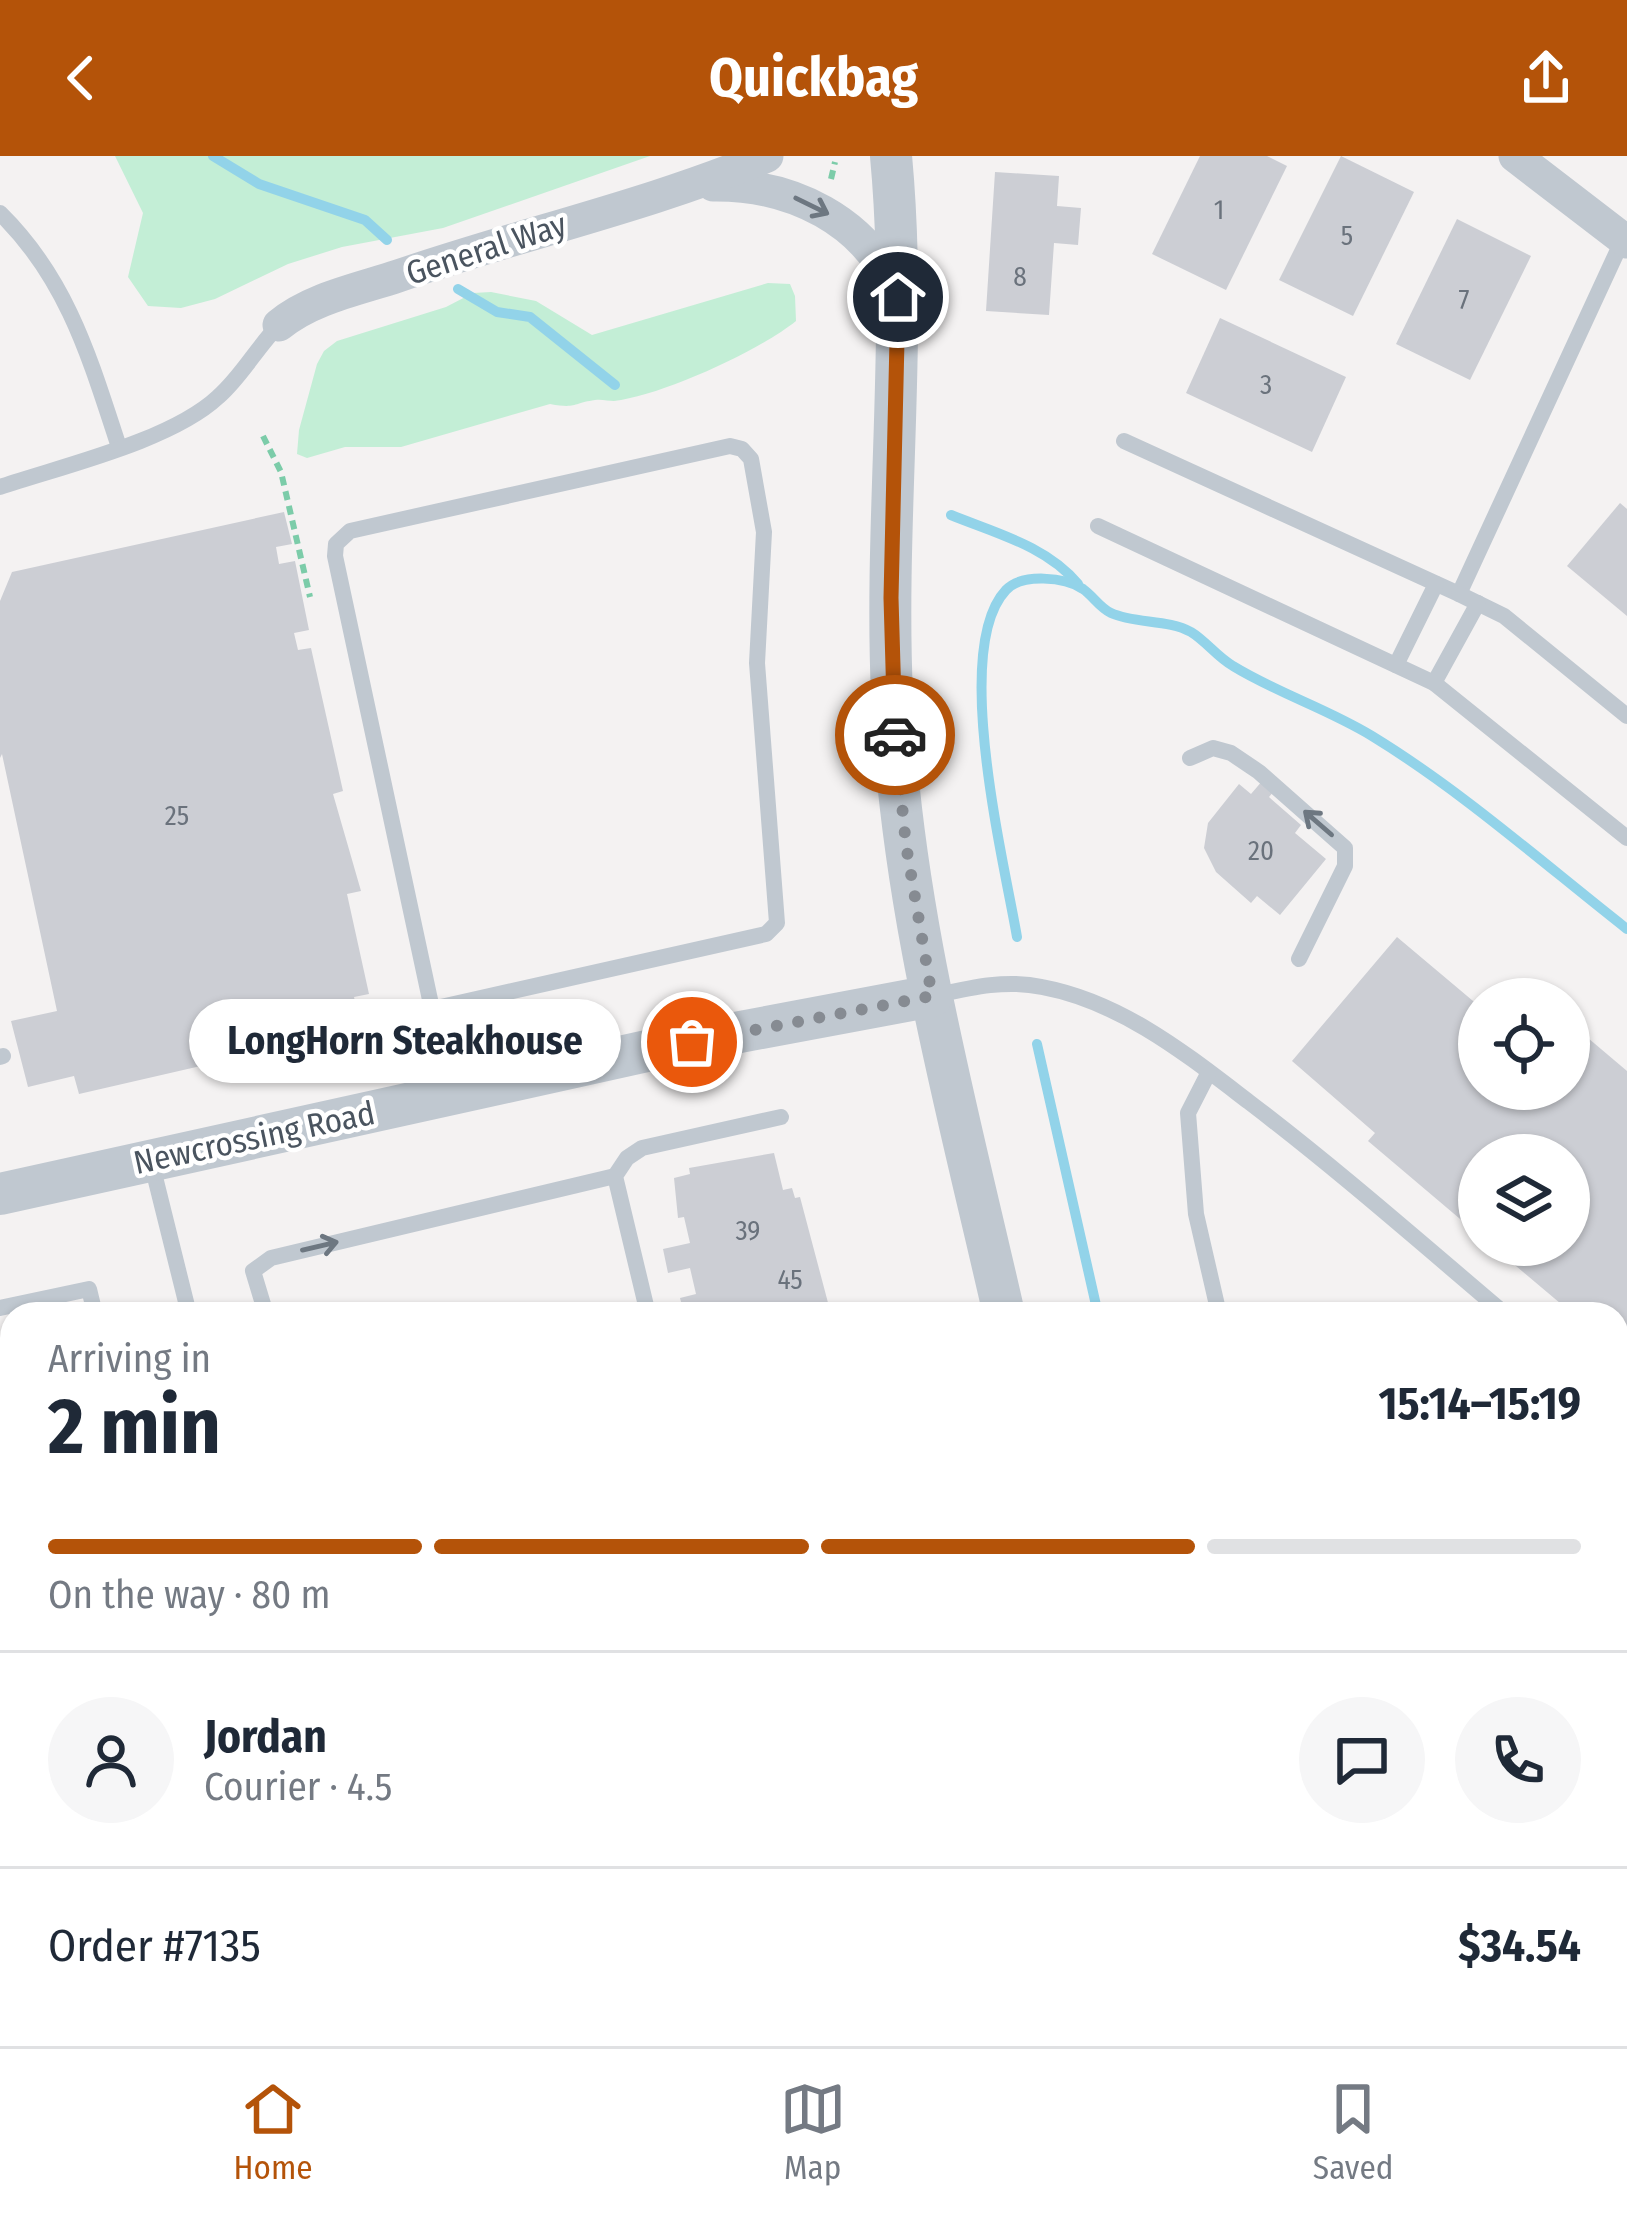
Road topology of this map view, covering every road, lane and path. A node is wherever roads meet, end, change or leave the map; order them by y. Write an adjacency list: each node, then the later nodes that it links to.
1 (767, 156): 6 (street, General Way)
2 (891, 156): 9 (street)
3 (1516, 156): 8 (street)
4 (835, 162): 5 (path)
5 (831, 179)
6 (699, 185): 9 (street, General Way, one-way to 9); 10 (street, General Way)
7 (0, 213): 13 (lane)
8 (1625, 240): 18 (lane)
9 (898, 297): 27 (street)
10 (279, 325): 13 (lane)
11 (263, 436): 19 (path)
12 (1124, 441): 17 (lane)
13 (119, 447): 14 (lane)
14 (0, 488)
15 (1098, 526): 21 (lane)
16 (764, 532): 16 (lane)
17 (1436, 584): 18 (lane); 21 (lane)
18 (1459, 594): 20 (lane)
19 (310, 597)
20 (1478, 603): 22 (lane); 23 (lane)
21 (1396, 665): 22 (lane)
22 (1434, 683): 25 (lane)
23 (1627, 716)
24 (1190, 758): 26 (lane, one-way to 24)
25 (1627, 838)
26 (1298, 959)
27 (932, 996): 28 (lane); 30 (street, Newcrossing Road); 38 (street)
28 (1209, 1072): 39 (lane); 40 (lane)
29 (781, 1117): 31 (lane)
30 (151, 1160): 32 (street, Newcrossing Road); 35 (lane)
31 (615, 1176): 36 (lane, one-way to 31); 37 (lane)
32 (0, 1194)
33 (28, 1302): 34 (lane)
34 (92, 1302)
35 (186, 1302)
36 (262, 1302)
37 (645, 1302)
38 (1001, 1302)
39 (1216, 1302)
40 (1490, 1302)

